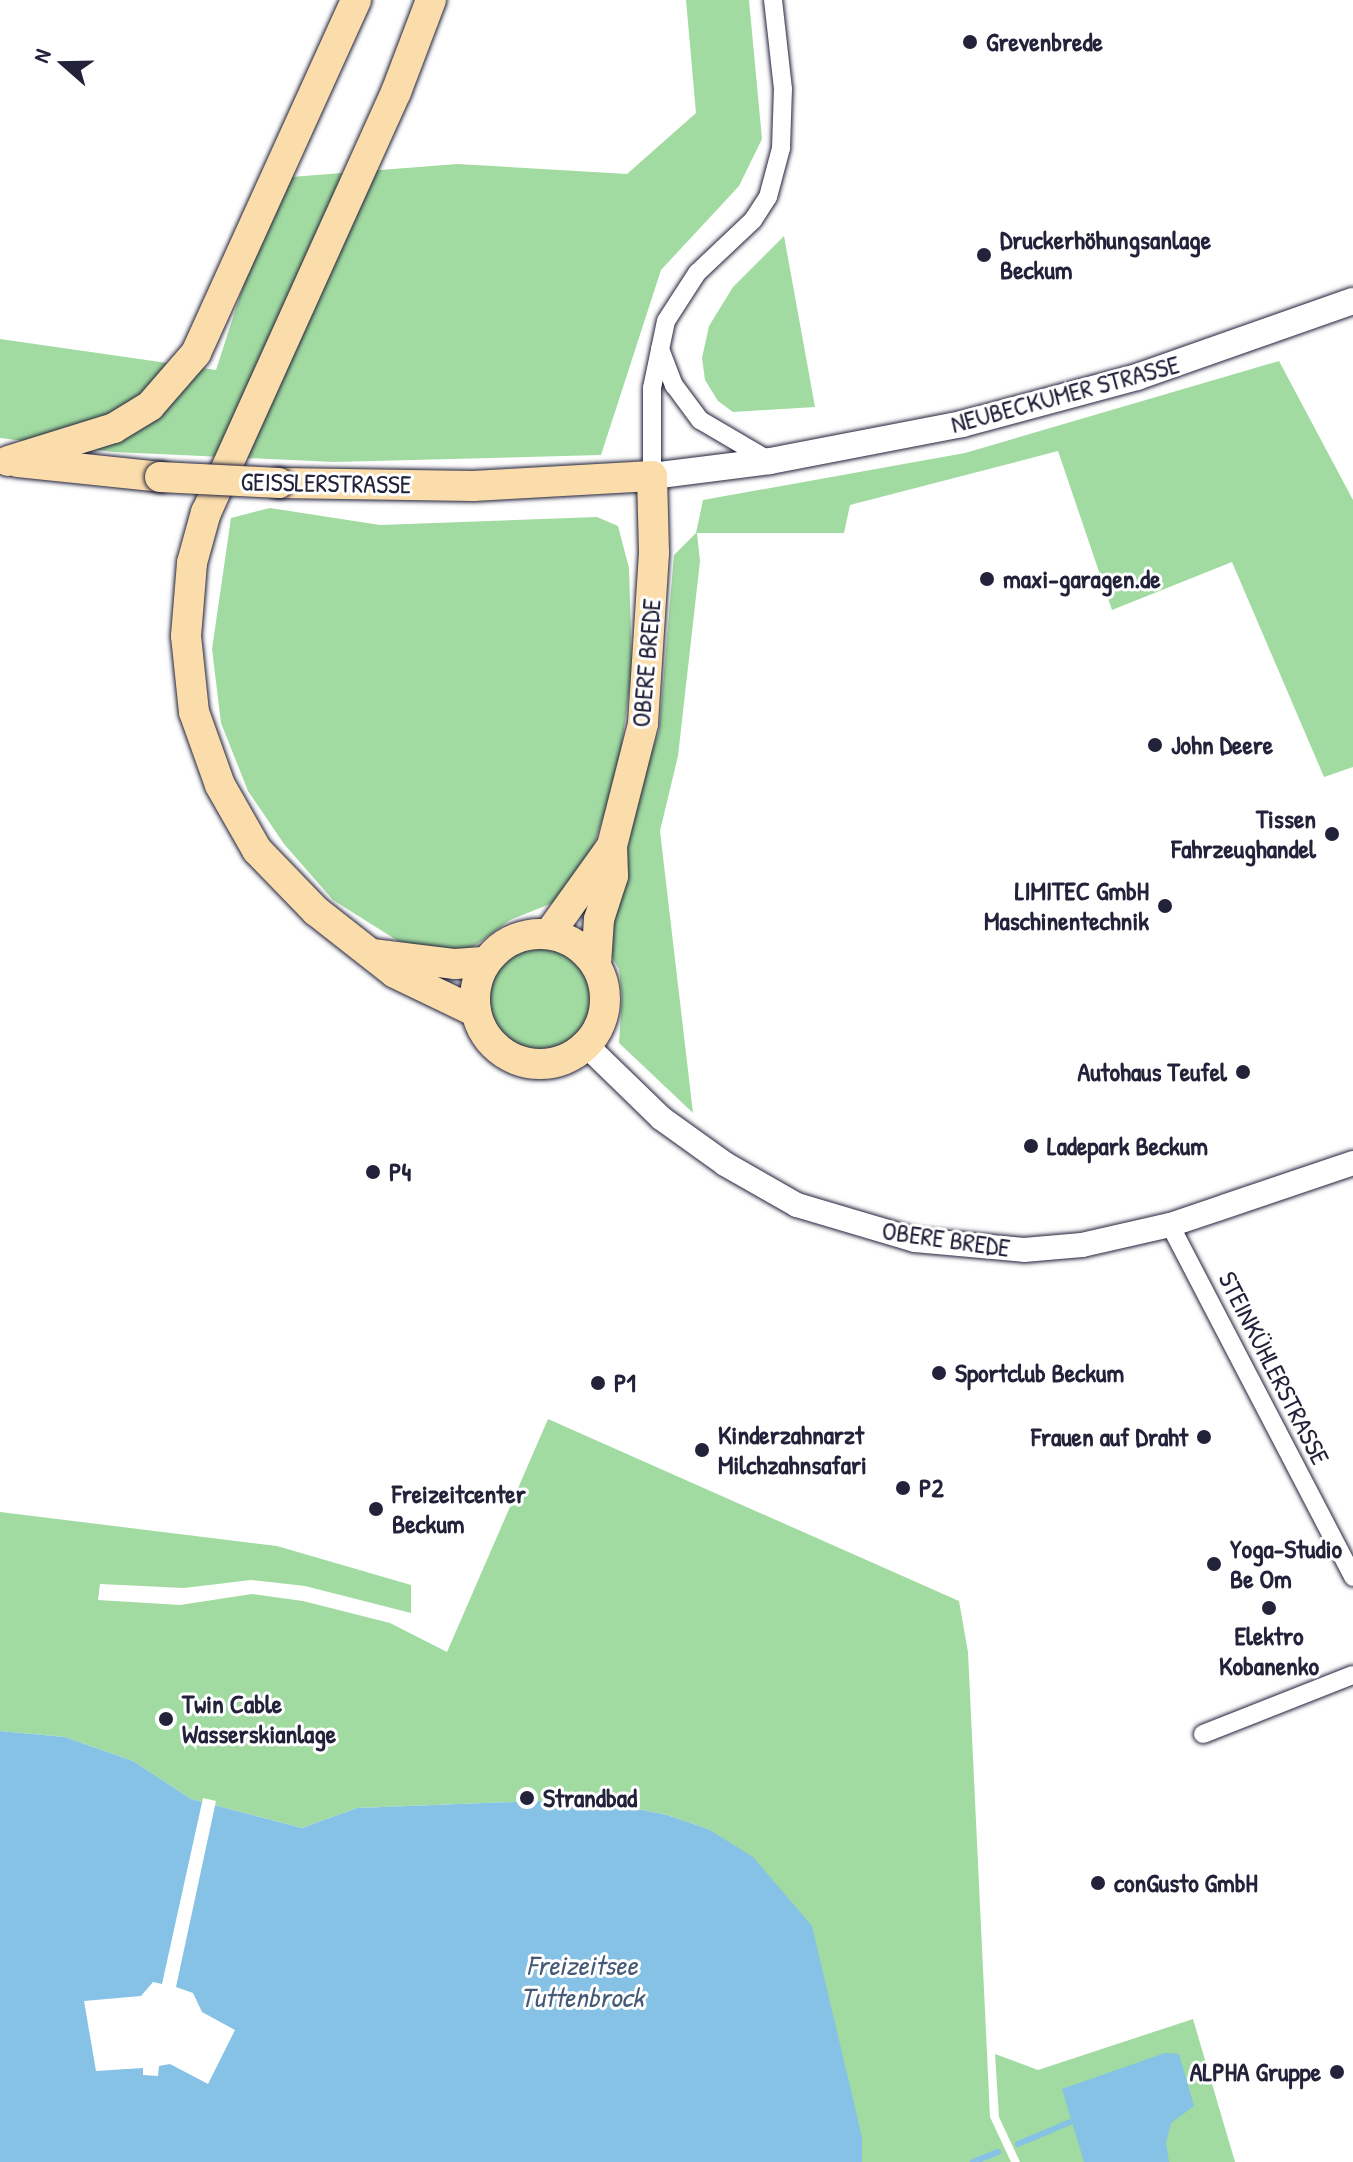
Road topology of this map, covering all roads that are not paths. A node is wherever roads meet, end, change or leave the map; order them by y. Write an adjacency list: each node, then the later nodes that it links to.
1 (356, 0): 6 (main road)
2 (431, 0): 11 (main road)
3 (773, 0): 5 (street)
4 (1353, 301): 7 (main road, NEUBECKUMER STRASSE)
5 (660, 349): 7 (street); 8 (street)
6 (4, 461): 8 (main road, GEISSLERSTRASSE, bridge)
7 (770, 461): 8 (main road, NEUBECKUMER STRASSE)
8 (652, 476): 9 (main road, OBERE BREDE)
9 (612, 846): 10 (main road, OBERE BREDE); 13 (main road, OBERE BREDE)
10 (549, 934): 12 (main road); 13 (main road)
11 (372, 954): 12 (main road); 14 (main road)
12 (486, 962): 14 (main road)
13 (596, 964): 15 (main road)
14 (476, 1012): 15 (main road)
15 (586, 1045): 17 (street, OBERE BREDE)
16 (1353, 1163): 17 (street, OBERE BREDE)
17 (1170, 1225): 18 (street, STEINKÜHLERSTRASSE)
18 (1353, 1577)
19 (1353, 1675): 20 (street)
20 (1203, 1734)

